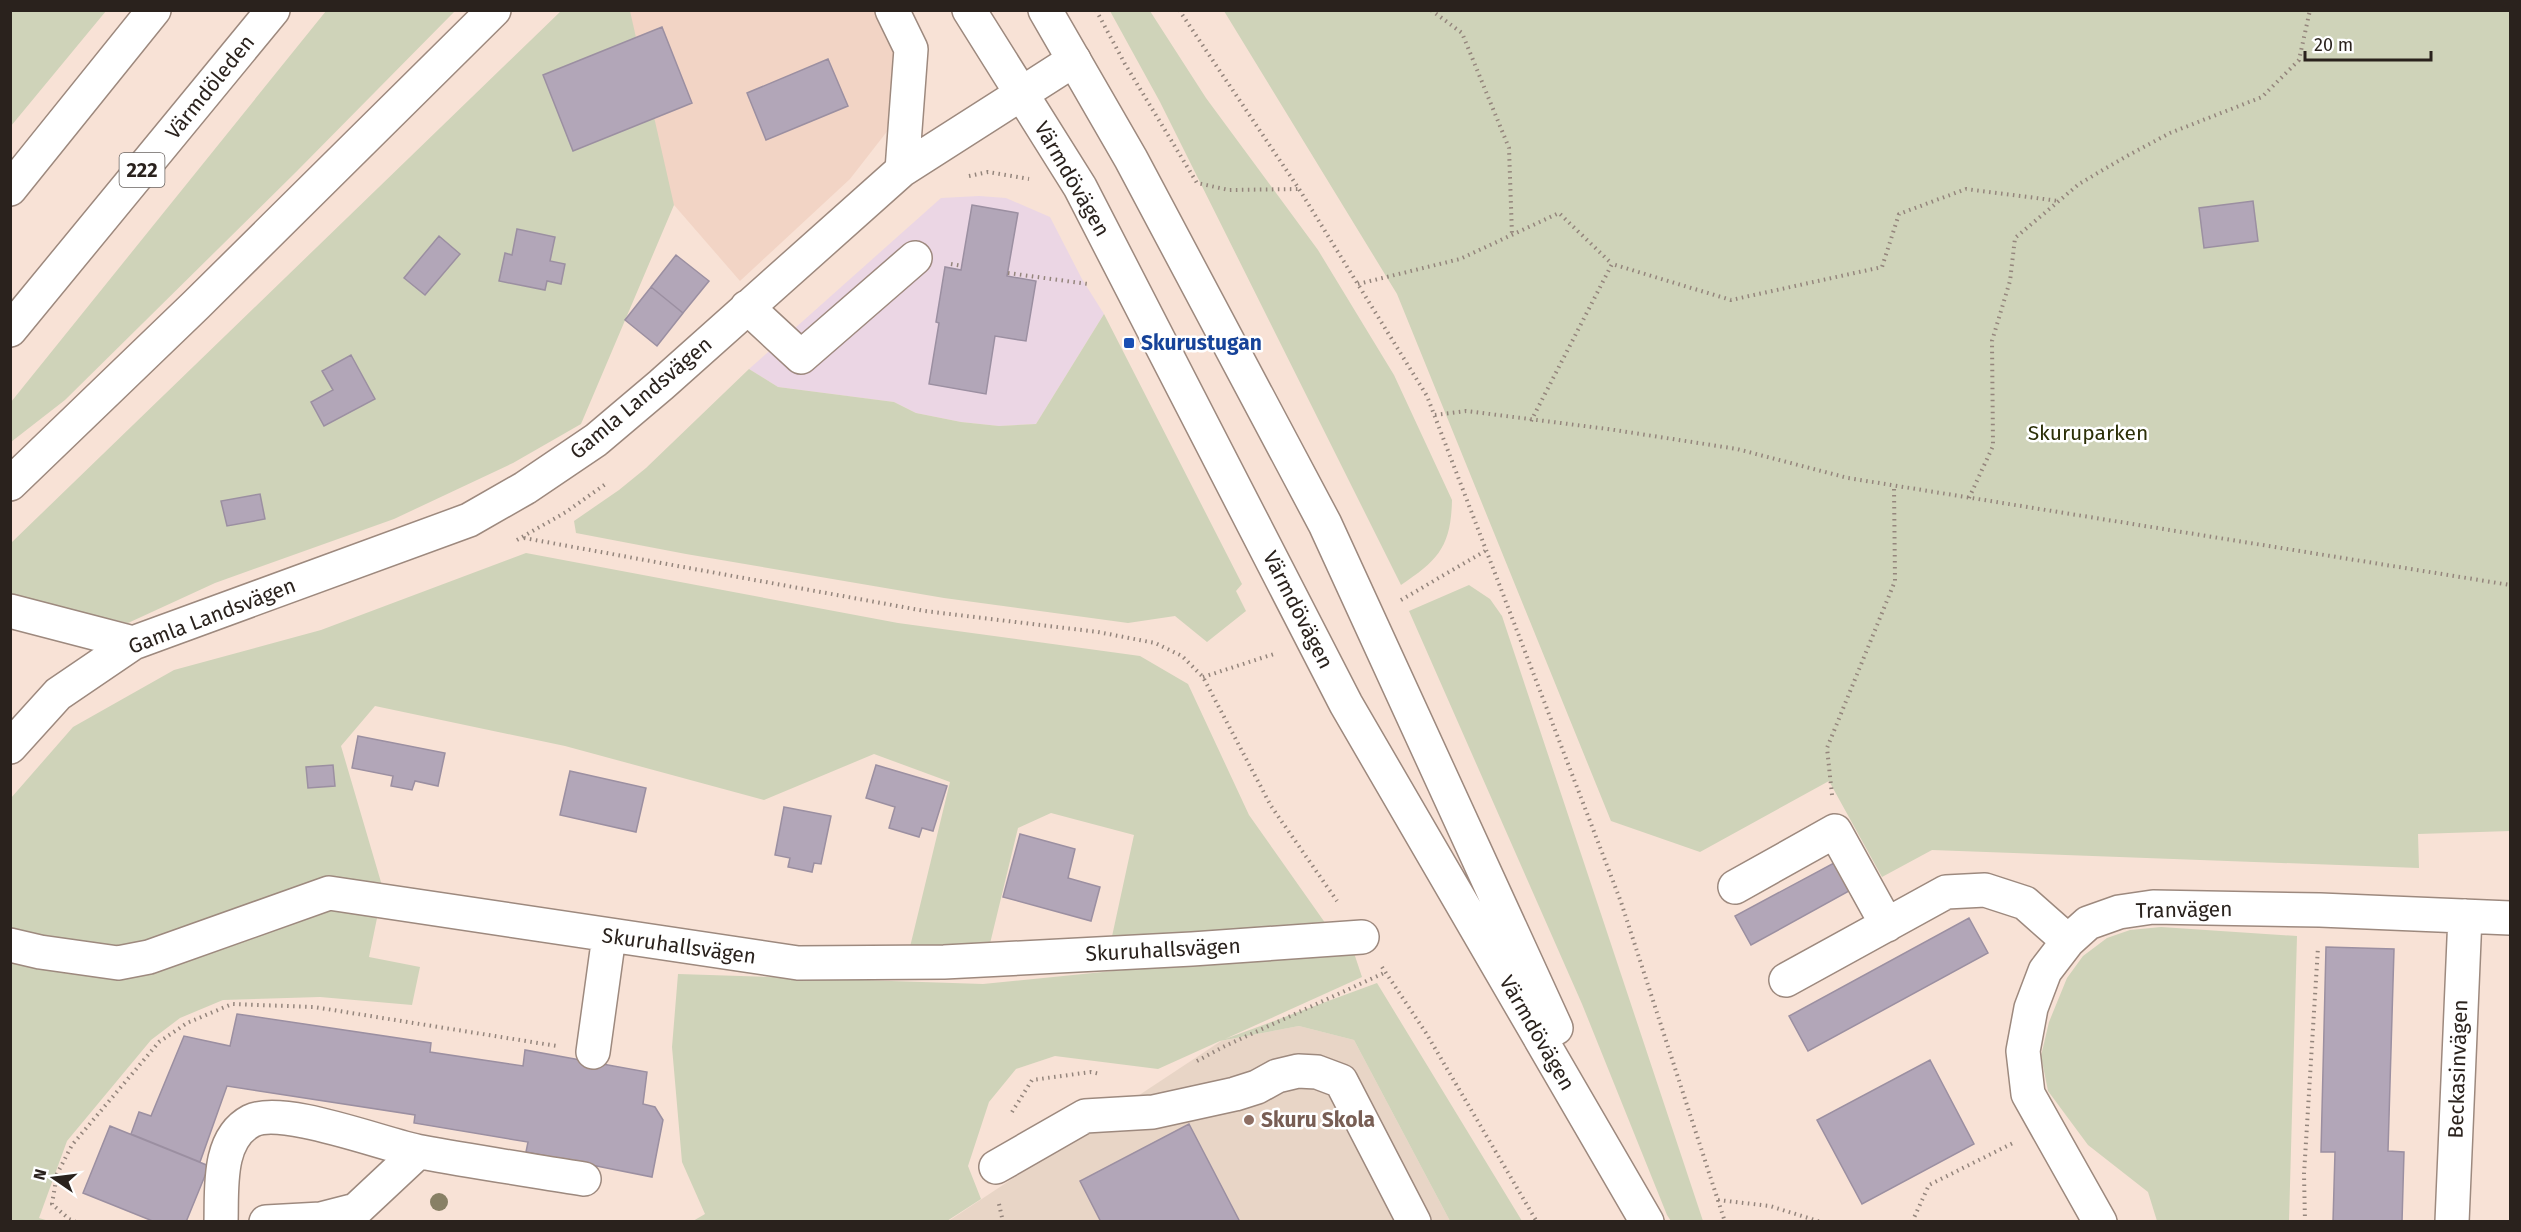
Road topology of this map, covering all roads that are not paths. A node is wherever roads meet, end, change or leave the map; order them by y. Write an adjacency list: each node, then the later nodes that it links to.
1 (154, 10): 10 (main road)
2 (273, 10): 13 (main road, Värmdöleden / 222)
3 (494, 10): 14 (main road)
4 (892, 10): 9 (main road)
5 (969, 10): 8 (main road, Värmdövägen)
6 (1045, 10): 7 (main road, Värmdövägen)
7 (1074, 60): 8 (main road, Gamla Landsvägen); 31 (main road, Värmdövägen)
8 (1022, 93): 9 (main road, Gamla Landsvägen); 31 (main road, Värmdövägen)
9 (902, 170): 12 (main road, Gamla Landsvägen)
10 (10, 189)
11 (915, 258): 12 (main road)
12 (747, 307): 16 (main road, Gamla Landsvägen)
13 (10, 330)
14 (10, 484)
15 (10, 611): 16 (main road)
16 (133, 642): 17 (main road, Gamla Landsvägen)
17 (10, 747)
18 (1735, 887): 21 (main road)
19 (2465, 916): 20 (main road, Tranvägen); 24 (main road, Tranvägen); 36 (main road, Beckasinvägen)
20 (2511, 918)
21 (1887, 925): 24 (main road); 26 (main road)
22 (609, 936): 23 (main road, Skuruhallsvägen); 25 (main road, Skuruhallsvägen); 27 (main road)
23 (1362, 937)
24 (2068, 942): 35 (main road, Tranvägen)
25 (10, 945)
26 (1786, 980)
27 (593, 1052)
28 (418, 1152): 30 (main road); 32 (main road); 33 (main road)
29 (996, 1167): 34 (main road)
30 (584, 1179)
31 (1642, 1213)
32 (221, 1221)
33 (266, 1221)
34 (1414, 1221)
35 (2100, 1221)
36 (2452, 1221)

